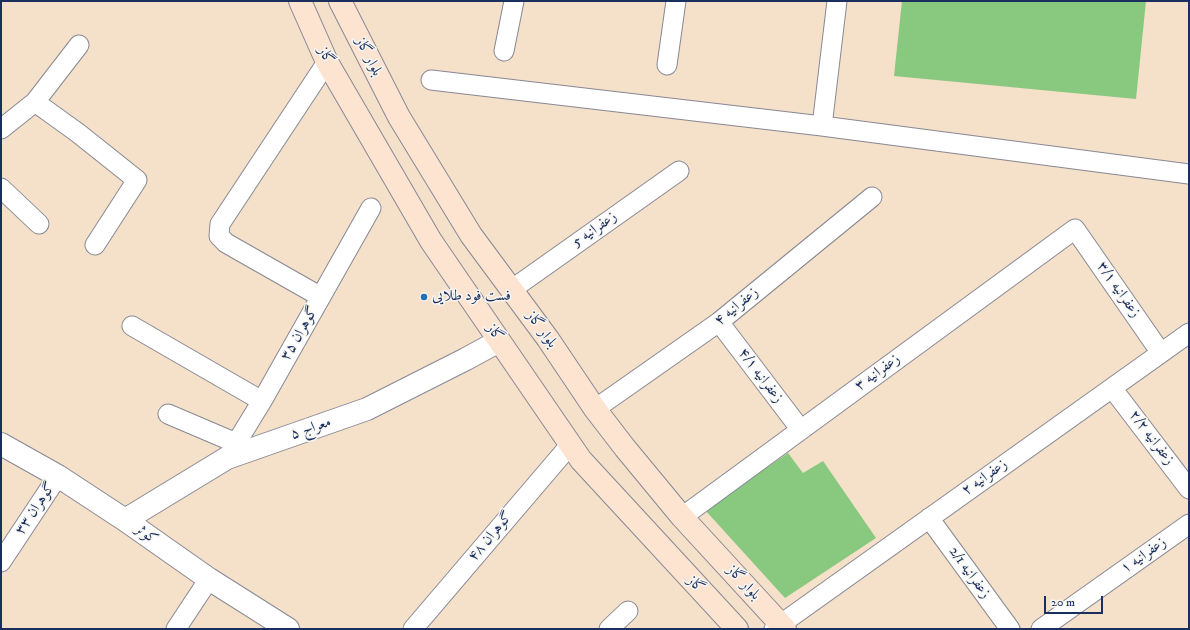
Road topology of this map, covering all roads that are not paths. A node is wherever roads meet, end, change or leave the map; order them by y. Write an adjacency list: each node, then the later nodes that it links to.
1 (300, 1): 8 (main road, گاز)
2 (340, 1): 22 (main road, بلوار گاز)
3 (514, 1): 7 (street)
4 (676, 1): 9 (street)
5 (837, 1): 12 (street)
6 (79, 45): 11 (street)
7 (504, 51)
8 (327, 62): 23 (street); 27 (main road, گاز)
9 (667, 65)
10 (431, 80): 12 (street)
11 (36, 102): 13 (street); 21 (street)
12 (822, 126): 15 (street)
13 (1, 129)
14 (679, 170): 22 (street, 5 زعفرانیه)
15 (1189, 174)
16 (1, 188): 19 (street)
17 (872, 197): 24 (street, زعفرانیه ۴)
18 (371, 208): 23 (street, گوهران ۳۵)
19 (39, 224)
20 (1075, 229): 28 (street, زعفرانیه ۳/۱); 33 (street, زعفرانیه ۳)
21 (94, 245)
22 (512, 290): 31 (main road, بلوار گاز)
23 (322, 296): 30 (street, گوهران ۳۵)
24 (719, 322): 31 (street, زعفرانیه ۴); 33 (street, زعفرانیه ۴/۱)
25 (132, 326): 30 (street)
26 (1189, 333): 28 (street, زعفرانیه ۲)
27 (499, 341): 35 (main road, گاز); 36 (street, معراج ۵)
28 (1161, 352): 29 (street, زعفرانیه ۲)
29 (1112, 388): 38 (street, زعفرانیه ۲/۲); 40 (street, زعفرانیه ۲)
30 (262, 401): 36 (street, گوهران ۳۵)
31 (595, 409): 39 (main road, بلوار گاز)
32 (168, 414): 36 (street)
33 (801, 430): 39 (street, زعفرانیه ۳)
34 (1, 444): 37 (street, کوثر)
35 (570, 445): 49 (street, گوهران ۴۸); 51 (main road, گاز)
36 (232, 451): 41 (street, معراج ۵)
37 (58, 476): 41 (street, کوثر); 43 (street, گوهران ۳۳)
38 (1189, 489)
39 (682, 517): 46 (main road, بلوار گاز)
40 (929, 518): 46 (street, زعفرانیه ۲); 52 (street, زعفرانیه 2/1)
41 (125, 520): 44 (street, کوثر)
42 (1189, 524): 53 (street, زعفرانیه ۱)
43 (1, 562)
44 (209, 579): 47 (street); 48 (street, کوثر)
45 (628, 611): 50 (street)
46 (780, 627)
47 (176, 629)
48 (288, 629)
49 (413, 629)
50 (609, 629)
51 (737, 629)
52 (1010, 629)
53 (1040, 629)

